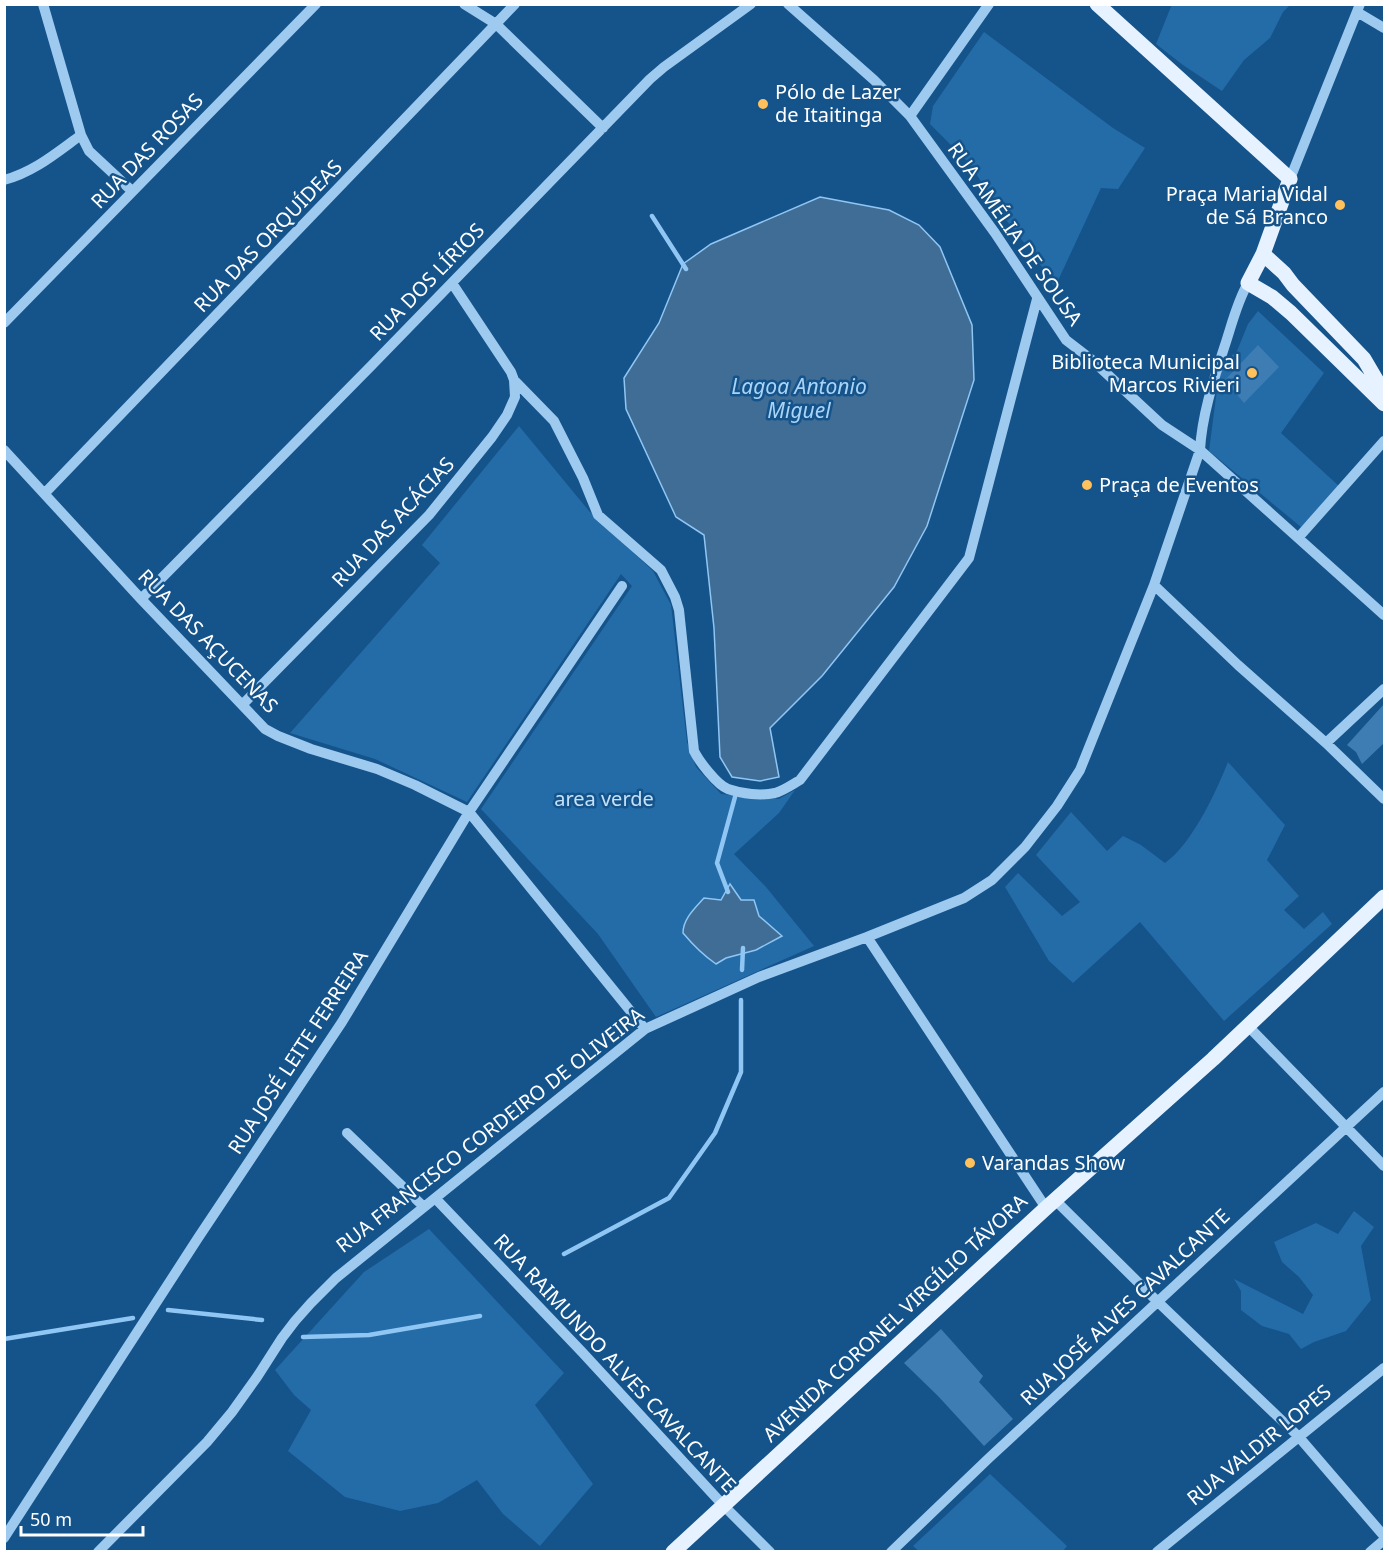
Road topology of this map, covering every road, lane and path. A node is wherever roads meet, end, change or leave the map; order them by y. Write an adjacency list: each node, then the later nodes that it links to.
1 (43, 4): 14 (street)
2 (316, 4): 17 (street, RUA DAS ROSAS)
3 (464, 4): 10 (street)
4 (516, 4): 10 (street, RUA DAS ORQUÍDEAS)
5 (751, 4): 13 (street, RUA DOS LÍRIOS)
6 (788, 4): 12 (street, RUA AMÉLIA DE SOUSA)
7 (989, 4): 12 (street)
8 (1097, 4): 15 (main road)
9 (1358, 8): 11 (street); 15 (street)
10 (496, 24): 13 (street); 28 (street, RUA DAS ORQUÍDEAS)
11 (1384, 28)
12 (910, 116): 21 (street, RUA AMÉLIA DE SOUSA)
13 (603, 128): 19 (street, RUA DOS LÍRIOS)
14 (81, 135): 16 (street); 17 (street)
15 (1290, 179): 18 (main road, RUA FRANCISCO CORDEIRO DE OLIVEIRA)
16 (4, 180)
17 (132, 191): 22 (street, RUA DAS ROSAS)
18 (1263, 254): 20 (main road, RUA FRANCISCO CORDEIRO DE OLIVEIRA); 24 (main road)
19 (452, 283): 23 (street); 32 (street, RUA DOS LÍRIOS)
20 (1248, 283): 24 (main road); 27 (street, RUA FRANCISCO CORDEIRO DE OLIVEIRA)
21 (1037, 298): 23 (street); 27 (street, RUA AMÉLIA DE SOUSA)
22 (4, 323)
23 (514, 380): 35 (street, RUA DAS ACÁCIAS)
24 (1381, 390)
25 (1384, 441): 29 (street)
26 (4, 450): 28 (street, RUA DAS AÇUCENAS)
27 (1200, 450): 29 (street, RUA AMÉLIA DE SOUSA); 30 (street, RUA FRANCISCO CORDEIRO DE OLIVEIRA)
28 (45, 493): 32 (street, RUA DAS AÇUCENAS)
29 (1298, 538): 33 (street, RUA AMÉLIA DE SOUSA)
30 (1154, 585): 36 (street); 40 (street, RUA FRANCISCO CORDEIRO DE OLIVEIRA)
31 (621, 586): 38 (street, RUA JOSÉ LEITE FERREIRA)
32 (141, 599): 35 (street, RUA DAS AÇUCENAS)
33 (1384, 615)
34 (1384, 689): 36 (street)
35 (242, 705): 38 (street, RUA DAS AÇUCENAS)
36 (1326, 743): 37 (street)
37 (1384, 799)
38 (469, 812): 42 (street, RUA DAS AÇUCENAS); 54 (street, RUA JOSÉ LEITE FERREIRA)
39 (1384, 897): 41 (main road, AVENIDA CORONEL VIRGÍLIO TÁVORA)
40 (867, 936): 42 (street, RUA FRANCISCO CORDEIRO DE OLIVEIRA); 48 (street)
41 (1247, 1025): 44 (street); 48 (main road, AVENIDA CORONEL VIRGÍLIO TÁVORA)
42 (645, 1029): 47 (street, RUA FRANCISCO CORDEIRO DE OLIVEIRA)
43 (1384, 1092): 44 (street, RUA JOSÉ ALVES CAVALCANTE)
44 (1347, 1126): 46 (street); 50 (street, RUA JOSÉ ALVES CAVALCANTE)
45 (347, 1133): 49 (street)
46 (1384, 1166)
47 (435, 1198): 49 (street, RUA FRANCISCO CORDEIRO DE OLIVEIRA); 53 (street, RUA RAIMUNDO ALVES CAVALCANTE)
48 (1051, 1204): 50 (street); 53 (main road, AVENIDA CORONEL VIRGÍLIO TÁVORA)
49 (424, 1207): 56 (street, RUA FRANCISCO CORDEIRO DE OLIVEIRA)
50 (1158, 1302): 52 (street); 59 (street, RUA JOSÉ ALVES CAVALCANTE)
51 (1384, 1368): 52 (street, RUA VALDIR LOPES)
52 (1298, 1436): 55 (street); 60 (street, RUA VALDIR LOPES)
53 (723, 1505): 57 (main road, AVENIDA CORONEL VIRGÍLIO TÁVORA); 58 (street, RUA RAIMUNDO ALVES CAVALCANTE)
54 (4, 1538)
55 (1384, 1538): 61 (street)
56 (98, 1551)
57 (673, 1551)
58 (770, 1551)
59 (891, 1551)
60 (1157, 1551)
61 (1370, 1551)

